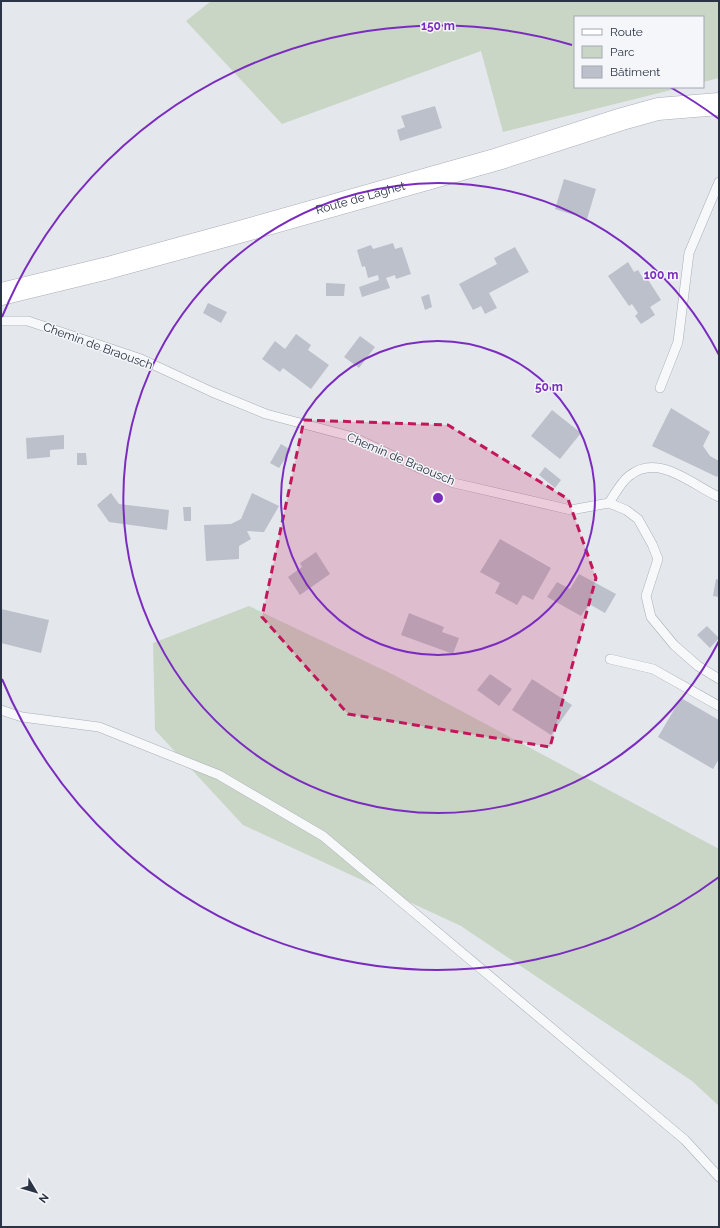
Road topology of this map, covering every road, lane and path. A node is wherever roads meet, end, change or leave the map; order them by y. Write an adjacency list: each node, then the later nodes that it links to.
1 (719, 104): 3 (main road, Route de Laghet)
2 (719, 182): 5 (lane)
3 (1, 294)
4 (1, 321): 7 (lane, Chemin de Braousch)
5 (660, 388)
6 (719, 497): 7 (lane)
7 (609, 503): 9 (lane)
8 (610, 659): 10 (lane)
9 (719, 679)
10 (719, 706)
11 (1, 710): 12 (lane)
12 (719, 1177)

